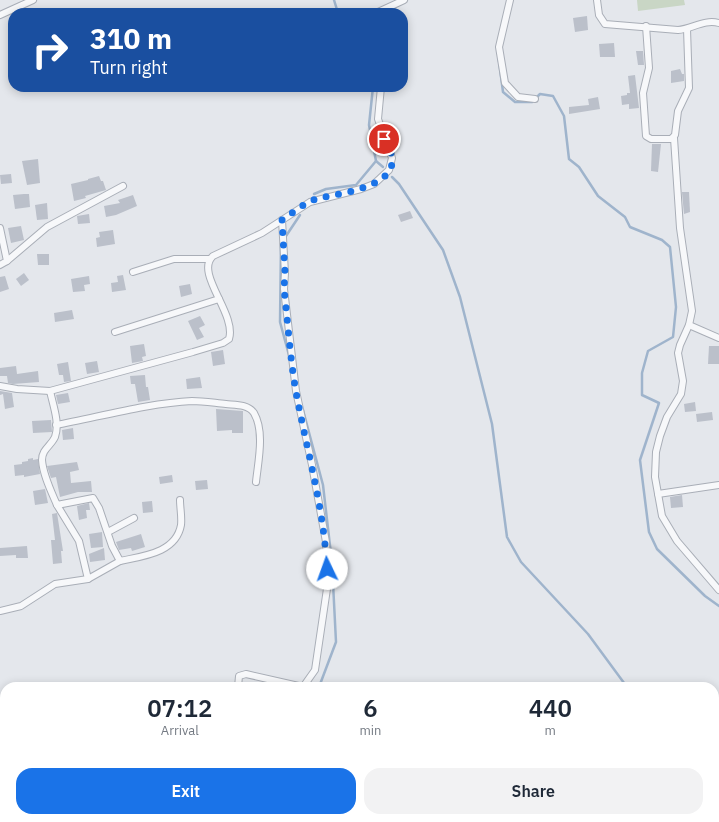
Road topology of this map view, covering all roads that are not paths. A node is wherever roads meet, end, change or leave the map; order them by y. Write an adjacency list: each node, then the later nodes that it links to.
1 (33, 0): 5 (street)
2 (404, 0): 6 (street)
3 (510, 0): 11 (street)
4 (596, 0): 8 (street)
5 (14, 8)
6 (387, 8)
7 (719, 23): 9 (street)
8 (646, 26): 9 (street); 12 (street)
9 (687, 29): 12 (street)
10 (381, 92): 14 (street)
11 (535, 99)
12 (674, 138): 21 (street)
13 (123, 186): 17 (street)
14 (282, 220): 16 (street); 40 (street)
15 (0, 228): 17 (street)
16 (209, 260): 19 (street); 20 (street)
17 (7, 262): 18 (street)
18 (0, 265)
19 (133, 272)
20 (219, 299): 22 (street); 25 (street)
21 (689, 325): 23 (street); 29 (street)
22 (115, 332)
23 (719, 338)
24 (0, 386): 25 (street)
25 (50, 391): 26 (street)
26 (56, 425): 27 (street); 31 (street)
27 (256, 482)
28 (719, 485): 29 (street)
29 (658, 494): 36 (street)
30 (180, 500): 34 (street)
31 (57, 505): 33 (street); 35 (street)
32 (134, 518): 33 (street)
33 (108, 532): 34 (street)
34 (120, 561): 35 (street)
35 (88, 579): 37 (street)
36 (719, 590)
37 (0, 611)
38 (238, 682): 39 (street)
39 (281, 682)
40 (307, 682)

